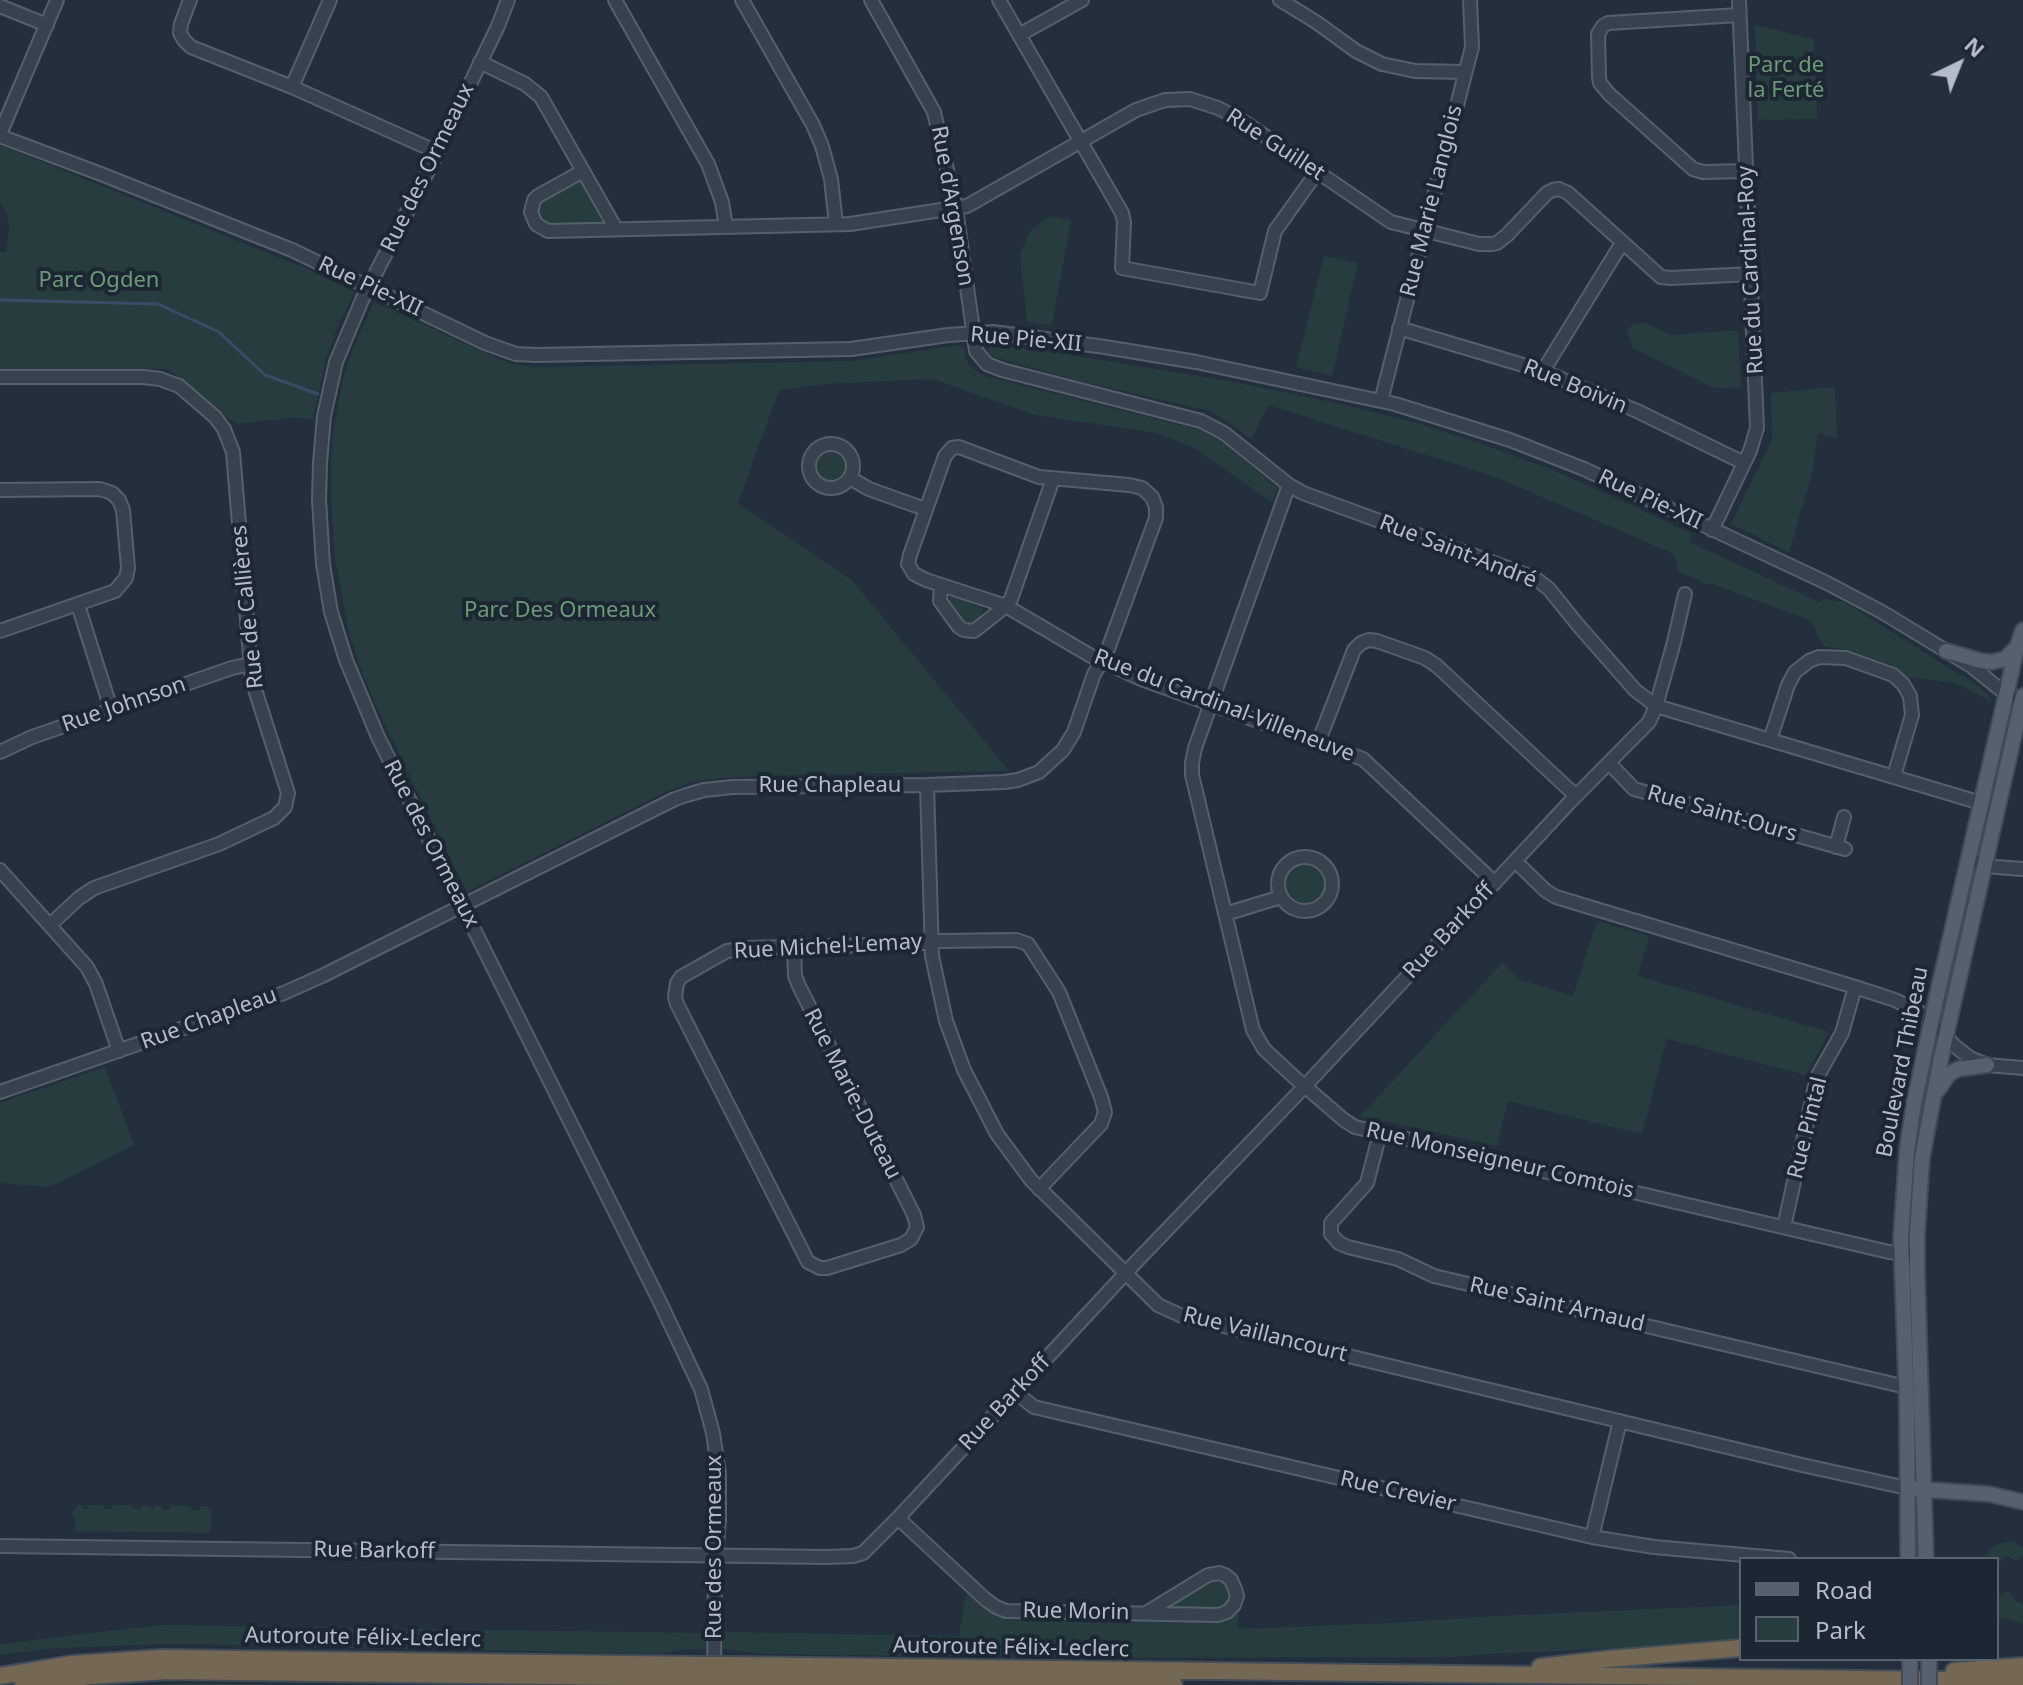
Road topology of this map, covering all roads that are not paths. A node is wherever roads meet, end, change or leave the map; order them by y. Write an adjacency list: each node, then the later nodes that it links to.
1 (57, 0): 15 (street)
2 (190, 0): 19 (street)
3 (508, 0): 17 (street, Rue des Ormeaux)
4 (615, 0): 28 (street)
5 (742, 0): 27 (street)
6 (871, 0): 26 (street, Rue d'Argenson)
7 (999, 0): 16 (street)
8 (1082, 0): 16 (street)
9 (1280, 0): 18 (street)
10 (1470, 0): 18 (street, Rue Marie Langlois)
11 (1739, 0): 14 (street, Rue du Cardinal-Roy)
12 (333, 1): 19 (street)
13 (0, 6): 15 (street)
14 (1739, 15): 24 (street, Rue du Cardinal-Roy); 24 (street)
15 (47, 25): 20 (street)
16 (1019, 35): 21 (street)
17 (480, 62): 22 (street, Rue des Ormeaux); 23 (street)
18 (1465, 72): 30 (street, Rue Marie Langlois)
19 (292, 87): 22 (street)
20 (0, 135): 33 (street, Rue Pie-XII)
21 (1081, 142): 25 (street, Rue Guillet); 25 (street); 26 (street, Rue Guillet)
22 (437, 152): 33 (street, Rue des Ormeaux)
23 (583, 171): 29 (street); 29 (street, Rue Guillet)
24 (1746, 171): 32 (street, Rue du Cardinal-Roy)
25 (1317, 172): 30 (street, Rue Guillet)
26 (956, 209): 27 (street, Rue Guillet); 35 (street, Rue d'Argenson)
27 (836, 224): 28 (street, Rue Guillet)
28 (726, 227): 29 (street, Rue Guillet)
29 (616, 229)
30 (1424, 231): 31 (street, Rue Guillet); 34 (street, Rue Marie Langlois)
31 (1622, 243): 32 (street, Rue Guillet); 36 (street)
32 (1751, 274): 39 (street, Rue du Cardinal-Roy)
33 (369, 286): 35 (street, Rue Pie-XII); 77 (street, Rue des Ormeaux)
34 (1399, 328): 36 (street, Rue Boivin); 38 (street, Rue Marie Langlois)
35 (974, 332): 38 (street, Rue Pie-XII); 42 (street, Rue Saint-André)
36 (1543, 371): 39 (street, Rue Boivin)
37 (0, 377): 55 (street, Rue de Callières)
38 (1381, 401): 45 (street, Rue Pie-XII)
39 (1744, 463): 45 (street, Rue du Cardinal-Roy)
40 (850, 478): 44 (street)
41 (1053, 479): 44 (street, Rue Chapleau); 49 (street); 54 (street, Rue Chapleau)
42 (1289, 485): 58 (street, Rue Monseigneur Comtois); 59 (street, Rue Saint-André)
43 (0, 490): 48 (street)
44 (925, 509): 46 (street, Rue Chapleau)
45 (1712, 530): 53 (street, Rue Pie-XII)
46 (941, 585): 49 (street, Rue Chapleau); 49 (street)
47 (1685, 594): 59 (street, Rue Barkoff)
48 (78, 605): 51 (street); 60 (street)
49 (1006, 606): 54 (street, Rue du Cardinal-Villeneuve)
50 (2023, 630): 52 (main road, Boulevard Thibeau)
51 (0, 631)
52 (2017, 647): 53 (main road); 56 (main road, Boulevard Thibeau)
53 (1946, 651): 56 (street, Rue Pie-XII)
54 (1102, 661): 58 (street, Rue du Cardinal-Villeneuve); 66 (street, Rue Chapleau)
55 (250, 664): 60 (street, Rue Johnson); 79 (street, Rue de Callières)
56 (2006, 694): 57 (street, Rue Pie-XII); 68 (main road, Boulevard Thibeau)
57 (2023, 698): 72 (main road, Boulevard Thibeau)
58 (1211, 704): 62 (street, Rue du Cardinal-Villeneuve); 78 (street, Rue Monseigneur Comtois)
59 (1656, 706): 61 (street, Rue Saint-André); 64 (street, Rue Barkoff)
60 (111, 709): 63 (street, Rue Johnson)
61 (1770, 740): 65 (street, Rue Saint-André); 65 (street)
62 (1318, 743): 67 (street); 75 (street, Rue du Cardinal-Villeneuve)
63 (0, 752)
64 (1609, 763): 67 (street, Rue Barkoff); 69 (street, Rue Saint-Ours)
65 (1894, 776): 68 (street, Rue Saint-André)
66 (927, 785): 77 (street, Rue Chapleau); 80 (street, Rue Vaillancourt)
67 (1576, 796): 71 (street, Rue Barkoff)
68 (1981, 803): 70 (main road, Boulevard Thibeau)
69 (1844, 817)
70 (1968, 860): 72 (street); 83 (main road, Boulevard Thibeau)
71 (1515, 861): 75 (street, Rue Barkoff); 82 (street)
72 (1984, 864): 73 (street); 84 (main road, Boulevard Thibeau)
73 (2023, 869)
74 (0, 870): 79 (street)
75 (1495, 883): 88 (street, Rue Barkoff)
76 (1281, 897): 76 (street); 78 (street)
77 (462, 906): 85 (street, Rue Chapleau); 107 (street, Rue des Ormeaux)
78 (1225, 914): 88 (street, Rue Monseigneur Comtois)
79 (50, 925): 85 (street)
80 (931, 942): 81 (street, Rue Michel-Lemay); 92 (street, Rue Vaillancourt); 92 (street, Rue Michel-Lemay)
81 (794, 947): 94 (street, Rue Marie-Duteau); 94 (street, Rue Michel-Lemay)
82 (1855, 987): 83 (street); 93 (street, Rue Pintal)
83 (1932, 1023): 84 (street); 95 (main road, Boulevard Thibeau)
84 (1945, 1037): 86 (street); 90 (main road, Boulevard Thibeau)
85 (119, 1051): 89 (street, Rue Chapleau)
86 (1987, 1065): 87 (street); 90 (main road)
87 (2023, 1068)
88 (1305, 1086): 91 (street, Rue Monseigneur Comtois); 97 (street, Rue Barkoff)
89 (0, 1092)
90 (1931, 1101): 96 (main road, Boulevard Thibeau)
91 (1380, 1133): 93 (street, Rue Monseigneur Comtois); 98 (street, Rue Saint Arnaud)
92 (1039, 1189): 97 (street, Rue Vaillancourt)
93 (1784, 1227): 95 (street, Rue Monseigneur Comtois)
94 (913, 1237)
95 (1901, 1254): 96 (street, Rue Monseigneur Comtois); 98 (main road, Boulevard Thibeau)
96 (1917, 1255): 102 (main road, Boulevard Thibeau)
97 (1126, 1273): 99 (street, Rue Barkoff); 100 (street, Rue Vaillancourt)
98 (1906, 1387): 101 (main road, Boulevard Thibeau)
99 (1016, 1393): 104 (street, Rue Barkoff); 105 (street, Rue Crevier)
100 (1620, 1421): 101 (street, Rue Vaillancourt); 105 (street)
101 (1907, 1488): 102 (main road); 109 (main road, Boulevard Thibeau)
102 (1925, 1490): 103 (main road); 110 (main road, Boulevard Thibeau)
103 (2023, 1502)
104 (898, 1518): 107 (street, Rue Barkoff); 111 (street, Rue Morin)
105 (1592, 1537): 108 (street, Rue Crevier)
106 (0, 1546): 107 (street, Rue Barkoff)
107 (717, 1555): 116 (street, Rue des Ormeaux)
108 (1766, 1557)
109 (1908, 1557)
110 (1926, 1557)
111 (1146, 1613): 111 (street, Rue Morin)
112 (1739, 1648): 117 (highway)
113 (1910, 1661): 123 (main road, bridge)
114 (1929, 1661): 124 (main road, bridge)
115 (2023, 1666): 119 (highway)
116 (714, 1675): 117 (highway, Autoroute Félix-Leclerc); 118 (highway, Autoroute Félix-Leclerc); 121 (highway, Autoroute Félix-Leclerc); 122 (highway, Autoroute Félix-Leclerc)
117 (1475, 1675): 119 (highway, Autoroute Félix-Leclerc)
118 (0, 1676)
119 (1837, 1679): 120 (highway, Autoroute Félix-Leclerc)
120 (2023, 1681)
121 (23, 1685)
122 (1174, 1685)
123 (1910, 1685)
124 (1929, 1685)

